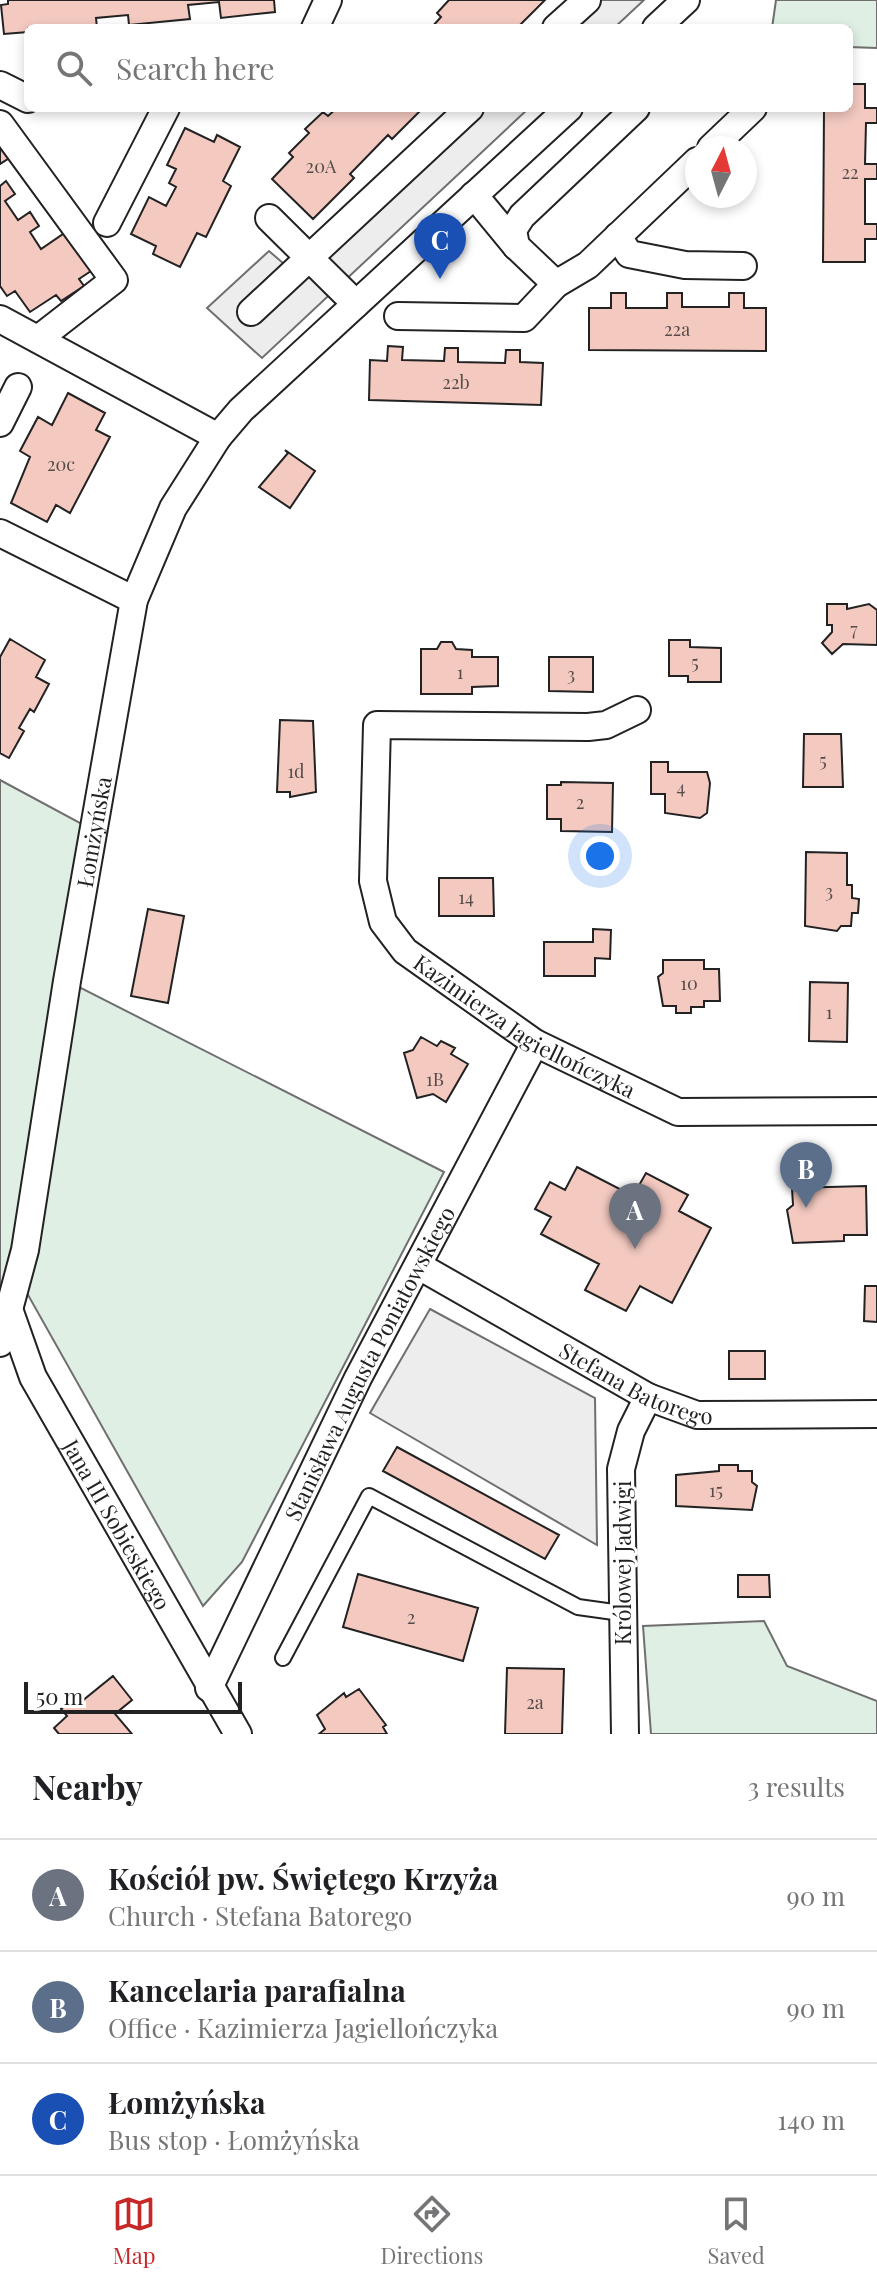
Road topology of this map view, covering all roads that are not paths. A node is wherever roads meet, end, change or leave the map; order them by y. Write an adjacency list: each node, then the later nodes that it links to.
1 (328, 0): 4 (street)
2 (587, 0): 5 (street)
3 (686, 0): 6 (street)
4 (317, 24)
5 (560, 24)
6 (660, 24)
7 (0, 85): 8 (street)
8 (24, 97)
9 (164, 112): 19 (street)
10 (466, 112): 22 (street)
11 (565, 112): 17 (street, Łomżyńska)
12 (632, 112): 21 (street)
13 (749, 112): 15 (street)
14 (0, 124): 29 (street)
15 (724, 136)
16 (685, 172): 20 (street)
17 (474, 195): 21 (street); 25 (street, Łomżyńska)
18 (269, 218): 22 (street)
19 (107, 223)
20 (618, 236): 23 (street); 24 (street)
21 (516, 246): 24 (street)
22 (310, 257): 25 (street); 26 (street)
23 (743, 266)
24 (556, 284): 27 (street)
25 (356, 304): 32 (street, Łomżyńska)
26 (251, 312)
27 (398, 316)
28 (0, 319): 29 (street)
29 (38, 339): 32 (street)
30 (18, 387): 31 (street)
31 (0, 423)
32 (218, 437): 34 (street, Łomżyńska)
33 (3, 543): 34 (street)
34 (134, 600): 39 (street, Łomżyńska)
35 (637, 710): 36 (street, Kazimierza Jagiellończyka)
36 (535, 1043): 37 (street, Kazimierza Jagiellończyka); 38 (street, Stanisława Augusta Poniatowskiego)
37 (877, 1111)
38 (419, 1266): 41 (street, Stefana Batorego); 45 (street, Stanisława Augusta Poniatowskiego)
39 (9, 1309): 40 (street, Łomżyńska); 45 (street, Jana III Sobieskiego)
40 (0, 1342)
41 (648, 1397): 42 (street, Stefana Batorego); 43 (street, Królowej Jadwigi)
42 (877, 1414)
43 (621, 1613): 44 (lane); 47 (street, Królowej Jadwigi)
44 (283, 1658)
45 (209, 1688): 46 (street, Jana III Sobieskiego)
46 (238, 1734)
47 (625, 1734)

